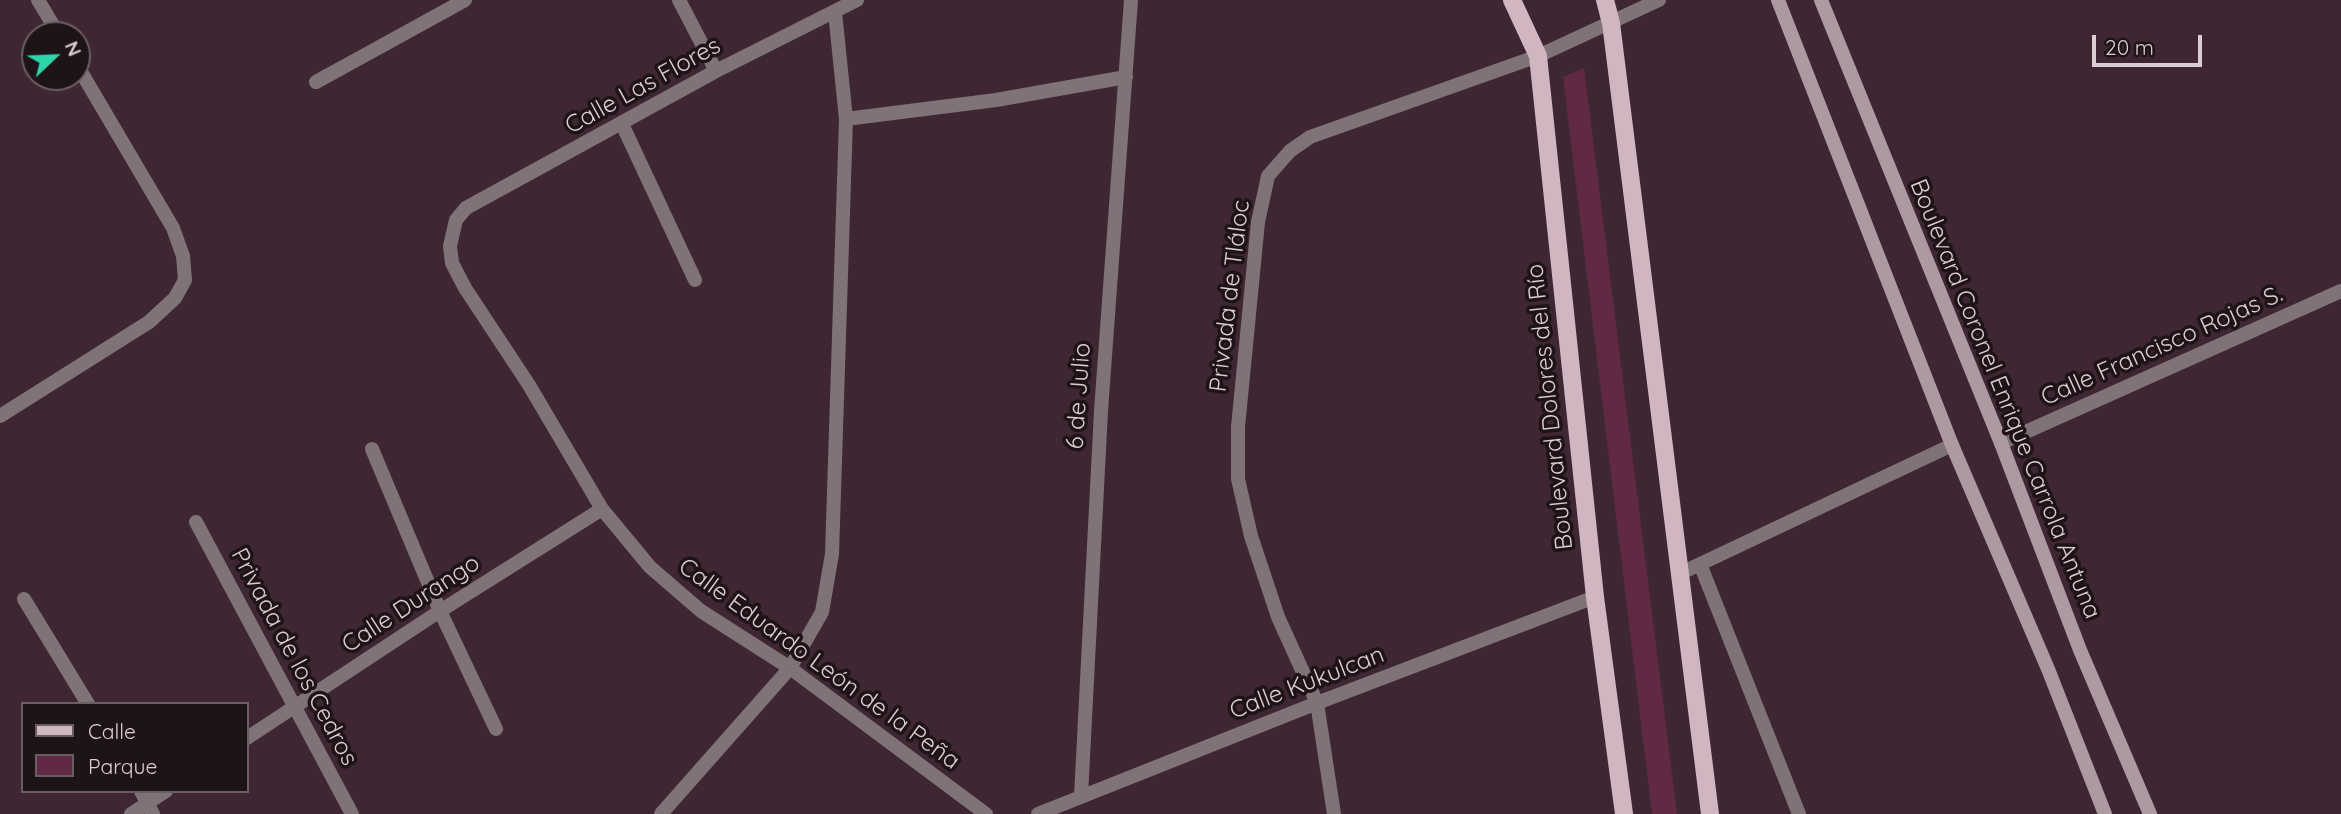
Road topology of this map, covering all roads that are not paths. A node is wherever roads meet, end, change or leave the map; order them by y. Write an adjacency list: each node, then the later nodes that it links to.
1 (38, 0): 12 (street)
2 (465, 0): 17 (street)
3 (679, 0): 15 (street)
4 (857, 0): 11 (street, Calle Las Flores)
5 (1131, 0): 16 (street, 6 de Julio)
6 (1512, 0): 14 (main road, Boulevard Dolores del Río)
7 (1605, 0): 13 (main road)
8 (1659, 0): 13 (street, Privada de Tláloc)
9 (1778, 0): 26 (main road)
10 (1821, 0): 25 (main road, Boulevard Coronel Enrique Carrola Antuna)
11 (835, 12): 15 (street, Calle Las Flores); 19 (street)
12 (51, 21)
13 (1611, 23): 14 (street, Privada de Tláloc); 31 (main road)
14 (1538, 56): 32 (main road, Boulevard Dolores del Río); 37 (street, Privada de Tláloc)
15 (716, 71): 20 (street, Calle Las Flores)
16 (1126, 77): 19 (street); 42 (street, 6 de Julio)
17 (316, 82)
18 (91, 89): 24 (street)
19 (846, 119): 35 (street)
20 (622, 124): 21 (street, Calle Las Flores); 22 (street)
21 (456, 220): 28 (street, Calle Eduardo León de la Peña)
22 (695, 280)
23 (2341, 291): 25 (street, Calle Francisco Rojas S.)
24 (0, 416)
25 (2001, 443): 54 (main road, Boulevard Coronel Enrique Carrola Antuna)
26 (1951, 445): 30 (street); 53 (main road)
27 (372, 449): 34 (street)
28 (602, 509): 34 (street, Calle Durango); 35 (street, Calle Eduardo León de la Peña)
29 (196, 522): 38 (street, Privada de los Cedros)
30 (1700, 564): 31 (street); 52 (street)
31 (1679, 574): 51 (main road)
32 (1595, 597): 37 (street, Calle Kukulcan); 50 (main road, Boulevard Dolores del Río)
33 (24, 599): 36 (street)
34 (440, 611): 38 (street, Calle Durango); 39 (street)
35 (790, 668): 46 (street); 47 (street, Calle Eduardo León de la Peña)
36 (87, 702)
37 (1317, 703): 42 (street, Calle Kukulcan); 49 (street, Privada de Tláloc)
38 (295, 707): 40 (street, Calle Durango); 45 (street, Privada de los Cedros)
39 (496, 729)
40 (248, 737)
41 (163, 793): 43 (street)
42 (1080, 796): 48 (street, Calle Kukulcan)
43 (147, 803): 44 (street)
44 (131, 814)
45 (352, 814)
46 (661, 814)
47 (986, 814)
48 (1038, 814)
49 (1334, 814)
50 (1624, 814)
51 (1710, 814)
52 (1799, 814)
53 (2105, 814)
54 (2150, 814)

